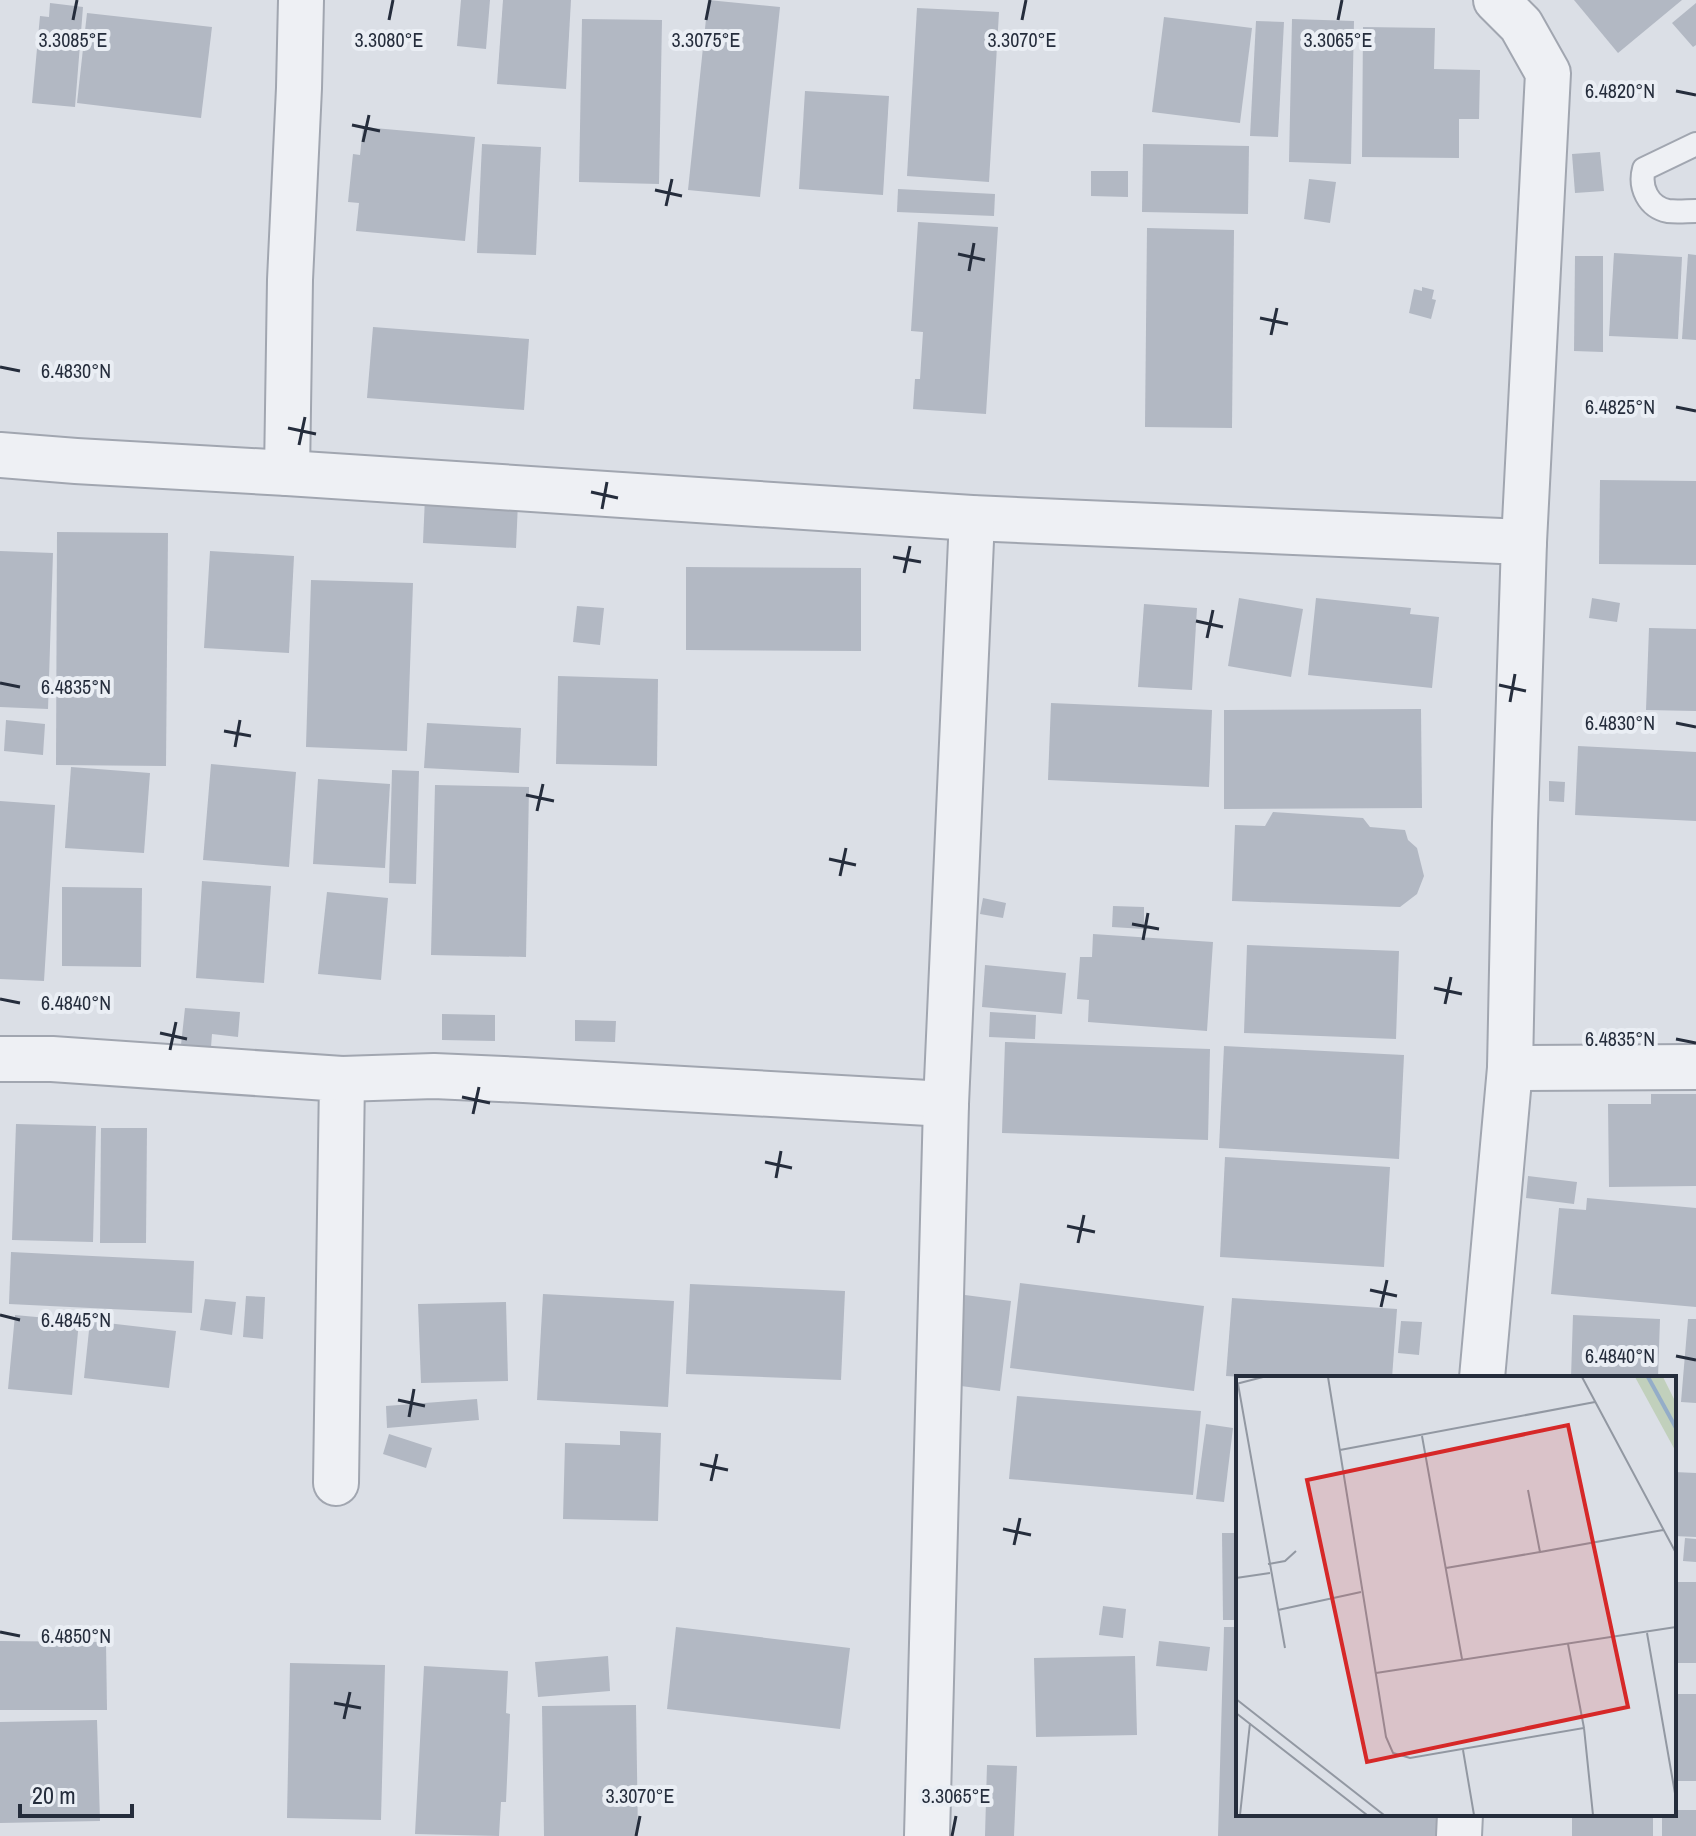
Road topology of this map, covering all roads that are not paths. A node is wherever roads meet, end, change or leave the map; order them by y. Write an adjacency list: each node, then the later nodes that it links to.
1 (301, 0): 6 (street)
2 (1496, 0): 8 (street)
3 (1696, 144): 4 (lane)
4 (1696, 211)
5 (0, 455): 6 (street)
6 (287, 473): 7 (street)
7 (972, 518): 8 (street); 13 (street)
8 (1524, 542): 11 (street)
9 (0, 1059): 12 (street)
10 (1696, 1067): 11 (street)
11 (1510, 1068): 14 (street)
12 (342, 1079): 13 (street); 15 (street)
13 (946, 1104): 17 (street)
14 (1482, 1376)
15 (336, 1483)
16 (1460, 1816): 18 (street)
17 (927, 1836)
18 (1459, 1836)

